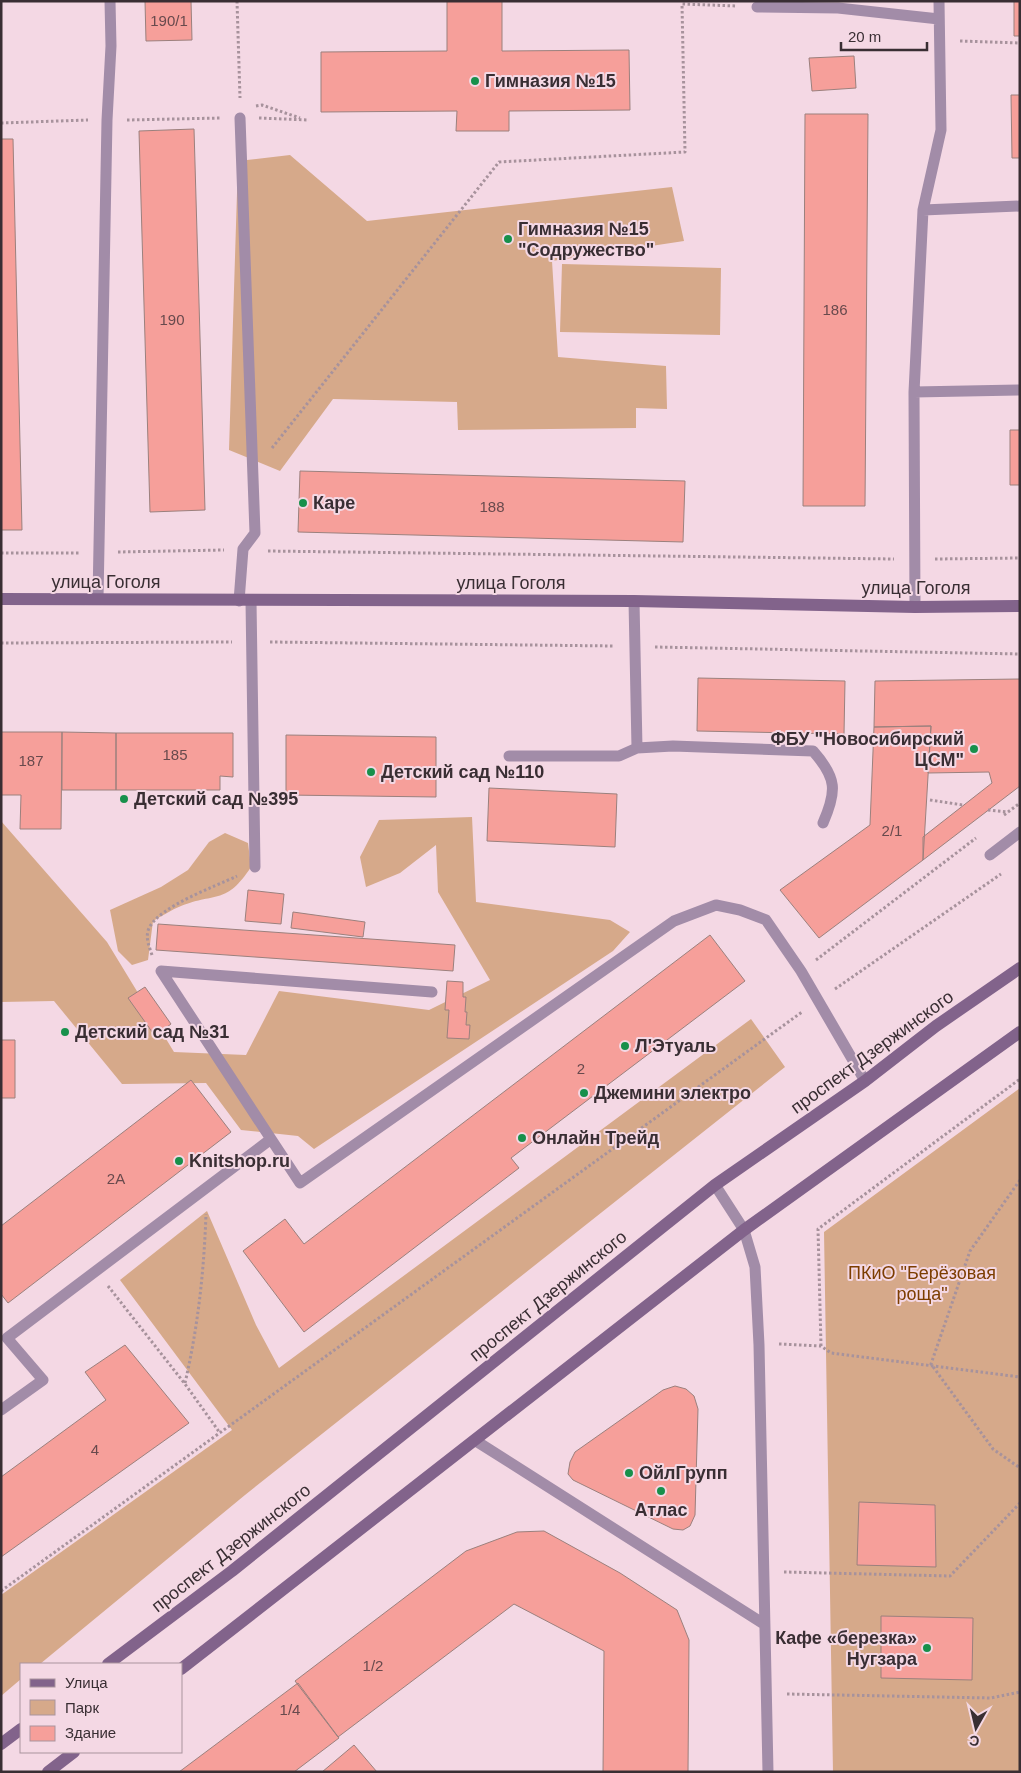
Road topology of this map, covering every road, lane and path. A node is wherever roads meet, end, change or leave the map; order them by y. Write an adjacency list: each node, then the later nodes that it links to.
1 (110, 1): 10 (lane)
2 (237, 1): 8 (path)
3 (939, 1): 5 (lane)
4 (757, 6): 5 (lane); 17 (path)
5 (939, 19): 6 (lane)
6 (940, 40): 7 (path); 14 (lane)
7 (1020, 44)
8 (240, 118): 9 (path); 9 (path); 10 (path); 17 (lane)
9 (303, 119): 11 (path)
10 (107, 120): 12 (path); 19 (lane)
11 (309, 120)
12 (1, 123)
13 (1020, 206): 14 (lane)
14 (923, 210): 16 (lane)
15 (1020, 390): 16 (lane)
16 (914, 392): 22 (lane)
17 (253, 472): 18 (lane)
18 (243, 549): 19 (path); 22 (path); 25 (lane)
19 (99, 552): 20 (path); 24 (lane)
20 (1, 553)
21 (1020, 558): 22 (path)
22 (915, 559): 28 (lane)
23 (1, 599): 24 (main road, улица Гоголя)
24 (98, 599): 25 (main road, улица Гоголя)
25 (245, 601): 26 (main road, улица Гоголя); 29 (lane)
26 (634, 601): 28 (main road, улица Гоголя); 31 (lane)
27 (1020, 606): 28 (main road, улица Гоголя)
28 (915, 607)
29 (252, 641): 30 (path); 31 (path); 43 (lane)
30 (1, 643)
31 (635, 647): 32 (path); 33 (lane)
32 (1020, 654)
33 (637, 748): 34 (lane); 39 (lane)
34 (508, 756)
35 (930, 800): 37 (path)
36 (1020, 803): 38 (path)
37 (964, 805)
38 (1002, 817)
39 (823, 824)
40 (1020, 832): 42 (lane)
41 (980, 834): 47 (path)
42 (990, 855)
43 (255, 867): 46 (path)
44 (1004, 872): 49 (path)
45 (1020, 968): 52 (main road, проспект Дзержинского)
46 (161, 971): 48 (lane); 53 (lane)
47 (801, 971): 49 (lane); 53 (lane)
48 (432, 992)
49 (818, 1000): 52 (lane); 66 (path)
50 (1020, 1032): 57 (main road)
51 (1020, 1079): 61 (path)
52 (865, 1080): 55 (main road, проспект Дзержинского)
53 (271, 1139): 56 (lane)
54 (1020, 1180): 62 (path)
55 (715, 1185): 57 (lane); 73 (main road, проспект Дзержинского)
56 (207, 1187): 58 (lane); 64 (path)
57 (744, 1230): 60 (lane); 67 (main road)
58 (97, 1271): 59 (lane); 64 (path)
59 (4, 1335): 65 (lane)
60 (759, 1344): 61 (path); 70 (lane)
61 (821, 1346): 62 (path)
62 (931, 1364): 63 (path); 68 (path)
63 (1020, 1377)
64 (185, 1384): 66 (path)
65 (1, 1410)
66 (220, 1433): 71 (path)
67 (476, 1441): 72 (lane); 74 (main road)
68 (1020, 1468)
69 (1020, 1503): 70 (path)
70 (763, 1571): 72 (lane)
71 (1, 1591)
72 (764, 1624): 76 (lane)
73 (109, 1663)
74 (182, 1668)
75 (1020, 1692): 76 (path)
76 (766, 1694): 81 (lane)
77 (20, 1730): 78 (main road)
78 (1, 1744)
79 (73, 1753): 80 (main road)
80 (48, 1772)
81 (768, 1772)

